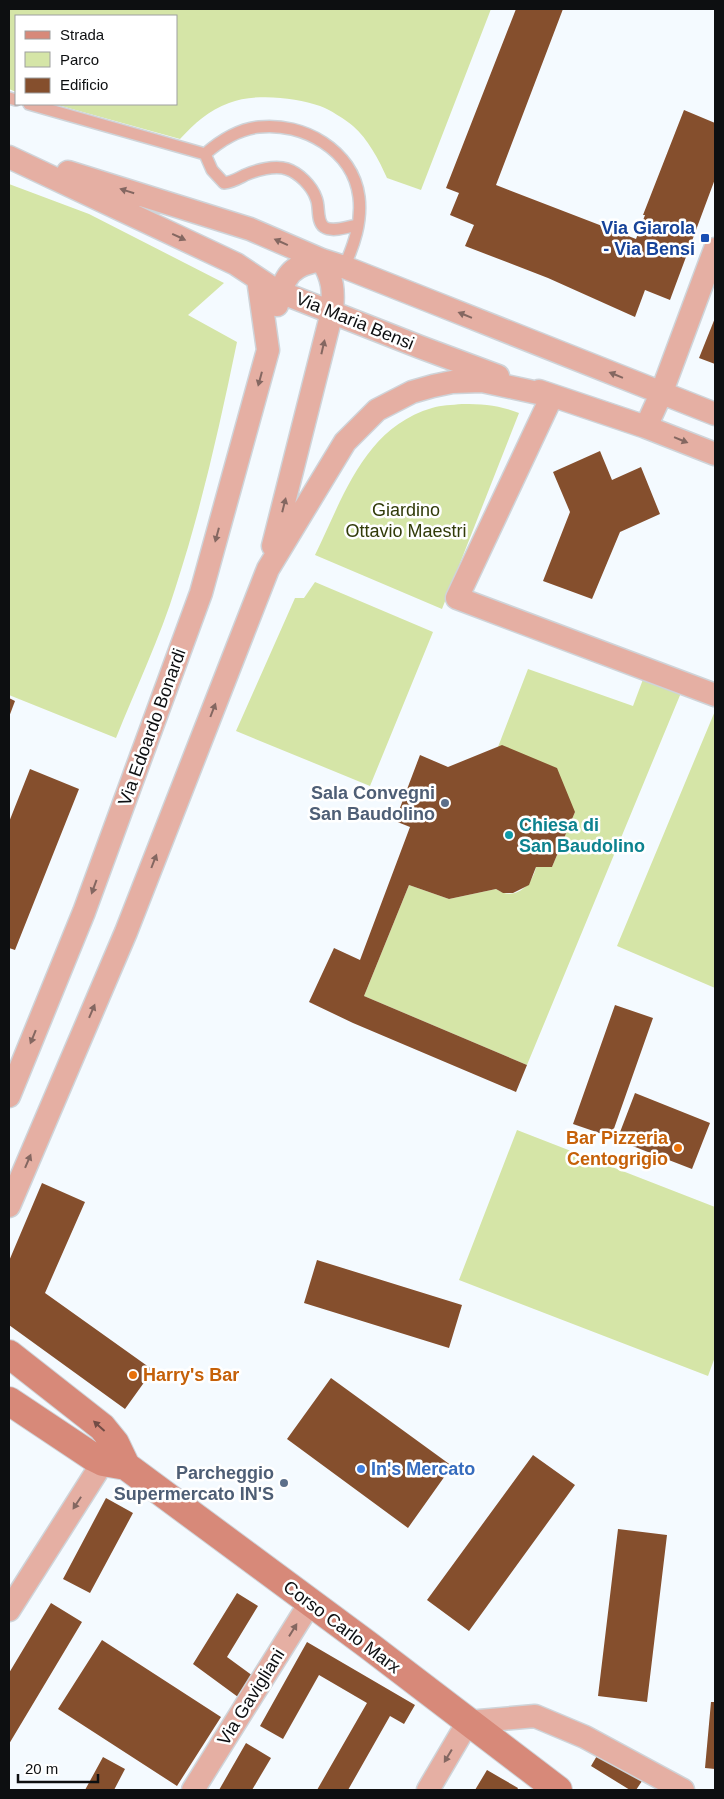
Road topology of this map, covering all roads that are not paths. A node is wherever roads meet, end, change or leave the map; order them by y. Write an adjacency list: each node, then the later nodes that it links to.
1 (33, 105): 2 (lane)
2 (205, 154): 4 (lane); 4 (lane)
3 (9, 155): 6 (street, Via Maria Bensi, one-way to 3); 8 (street, Via Maria Bensi, one-way to 8)
4 (358, 225): 7 (lane)
5 (715, 249): 12 (street)
6 (322, 260): 7 (street, Via Maria Bensi); 9 (street, Via Edoardo Bonardi); 10 (street)
7 (344, 267): 12 (street, Via Maria Bensi, one-way to 7)
8 (258, 279): 9 (street, Via Maria Bensi); 11 (street, Via Edoardo Bonardi)
9 (280, 292): 10 (street, Via Maria Bensi); 11 (street, Via Edoardo Bonardi)
10 (332, 312): 13 (street, Via Maria Bensi); 17 (street, one-way to 10)
11 (268, 350): 19 (street, Via Edoardo Bonardi, one-way to 19)
12 (661, 394): 14 (street, Via Maria Bensi); 15 (street)
13 (552, 396): 15 (street, Via Maria Bensi); 17 (street); 18 (street)
14 (715, 414)
15 (646, 427): 16 (street, Via Maria Bensi, one-way to 16)
16 (715, 454)
17 (268, 569): 20 (street, one-way to 17)
18 (715, 694)
19 (9, 1096)
20 (9, 1206)
21 (9, 1354): 23 (main road, Corso Carlo Marx, one-way to 21)
22 (9, 1401): 23 (main road, Corso Carlo Marx)
23 (115, 1464): 24 (main road, Corso Carlo Marx); 25 (street, one-way to 25)
24 (310, 1603): 26 (main road, Corso Carlo Marx); 27 (street, Via Gavigliani, one-way to 24)
25 (9, 1610)
26 (468, 1722): 28 (street, one-way to 28); 29 (main road, Corso Carlo Marx); 30 (street)
27 (193, 1790)
28 (428, 1790)
29 (558, 1790)
30 (683, 1790)

